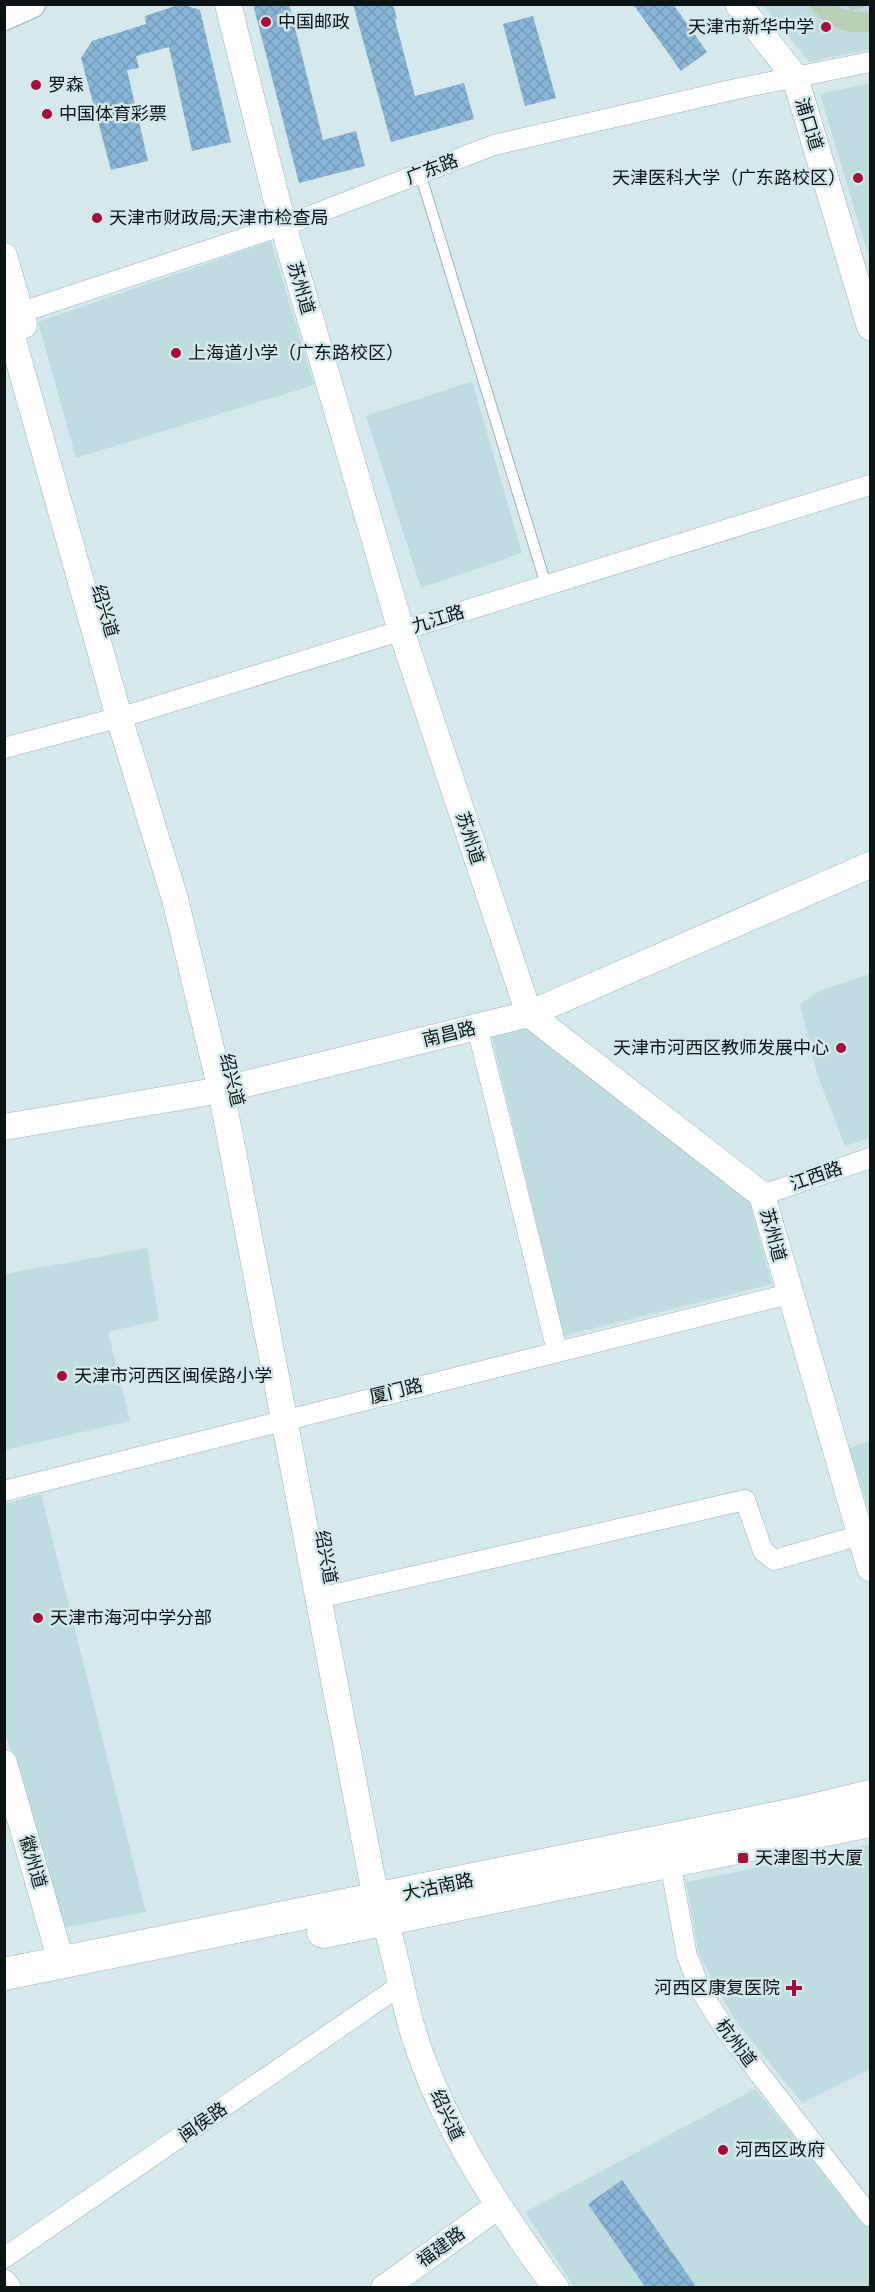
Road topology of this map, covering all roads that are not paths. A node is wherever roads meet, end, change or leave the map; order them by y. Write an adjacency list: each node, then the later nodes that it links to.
1 (31, 4): 4 (main road)
2 (228, 4): 8 (street, 苏州道)
3 (738, 4): 6 (street, 浦口道)
4 (4, 16)
5 (870, 62): 6 (street, 广东路)
6 (795, 77): 7 (street, 广东路); 11 (street, 浦口道)
7 (420, 173): 8 (street, 广东路); 13 (lane)
8 (283, 225): 10 (street, 广东路); 14 (street, 苏州道)
9 (4, 256): 10 (street, 绍兴道)
10 (9, 314): 15 (street, 绍兴道)
11 (870, 327)
12 (870, 485): 13 (street, 九江路)
13 (546, 585): 14 (street, 九江路)
14 (401, 630): 15 (street, 九江路); 18 (street, 苏州道)
15 (126, 715): 16 (street, 九江路); 20 (street, 绍兴道)
16 (4, 748)
17 (870, 866): 18 (street, 南昌路)
18 (529, 1014): 19 (street, 南昌路); 23 (street, 苏州道)
19 (477, 1027): 20 (street, 南昌路); 25 (street)
20 (228, 1088): 21 (street, 南昌路); 26 (street, 绍兴道)
21 (4, 1127)
22 (870, 1158): 23 (street, 江西路)
23 (762, 1195): 24 (street, 苏州道)
24 (789, 1294): 25 (street, 厦门路); 28 (street, 苏州道)
25 (557, 1351): 26 (street, 厦门路)
26 (290, 1417): 27 (street, 厦门路); 30 (street, 绍兴道); 35 (street, 绍兴道)
27 (4, 1491)
28 (861, 1535): 29 (street, 苏州道); 30 (street)
29 (870, 1568)
30 (333, 1595): 35 (street, 绍兴道)
31 (4, 1764): 36 (street, 徽州道)
32 (870, 1796): 34 (main road, 大沽南路)
33 (870, 1821): 34 (main road, 大沽南路)
34 (668, 1850): 35 (main road, 大沽南路); 41 (street, 杭州道)
35 (383, 1905): 36 (main road, 大沽南路); 38 (street, 绍兴道); 39 (main road, 大沽南路)
36 (61, 1961): 37 (main road, 大沽南路)
37 (4, 1974)
38 (401, 1985): 40 (street, 绍兴道); 42 (street, 闽侯路)
39 (4, 1996)
40 (498, 2206): 45 (street, 福建路); 46 (street, 绍兴道)
41 (870, 2216)
42 (4, 2258)
43 (4, 2283): 44 (street)
44 (8, 2288)
45 (384, 2288)
46 (555, 2288)

